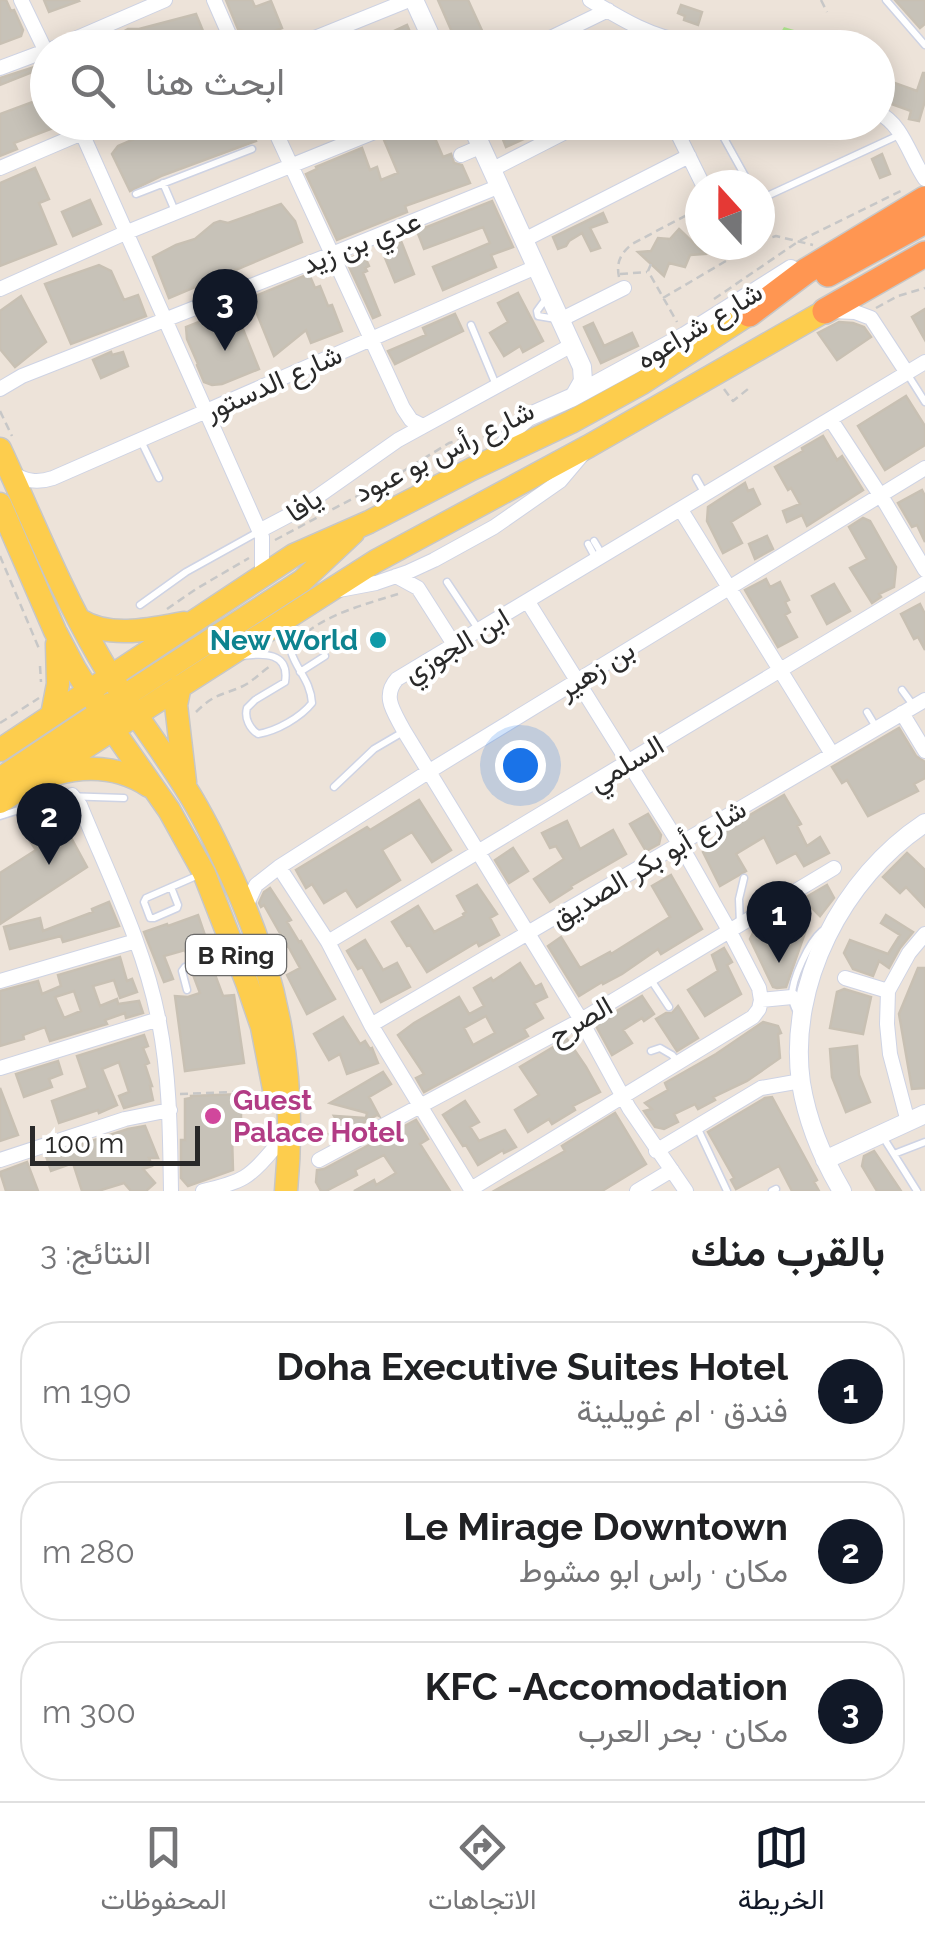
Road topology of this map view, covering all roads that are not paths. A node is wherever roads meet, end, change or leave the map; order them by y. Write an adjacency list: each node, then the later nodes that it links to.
1 (22, 0): 8 (street)
2 (214, 0): 10 (street)
3 (412, 0): 11 (street); 12 (street)
4 (590, 0): 7 (street)
5 (886, 0): 15 (lane)
6 (161, 1): 9 (street)
7 (608, 10): 13 (street); 14 (street)
8 (38, 30)
9 (96, 30)
10 (227, 30)
11 (336, 30)
12 (427, 30)
13 (567, 30)
14 (645, 30)
15 (925, 44)
16 (30, 58): 17 (street)
17 (0, 68)
18 (895, 124): 19 (street)
19 (900, 134): 20 (lane); 42 (street)
20 (895, 136)
21 (55, 140): 35 (street)
22 (84, 140): 44 (street)
23 (281, 140): 34 (street)
24 (354, 140): 34 (street)
25 (479, 140): 30 (street)
26 (557, 140): 38 (street, عدي بن زيد)
27 (681, 140): 33 (street)
28 (725, 140): 37 (lane)
29 (887, 140): 40 (lane)
30 (482, 146): 32 (street); 38 (street)
31 (252, 149): 39 (lane)
32 (460, 155)
33 (689, 156): 36 (street); 45 (street)
34 (292, 164): 43 (street); 46 (street)
35 (0, 168)
36 (696, 170)
37 (742, 170)
38 (496, 178): 45 (street); 46 (street, عدي بن زيد)
39 (164, 183): 41 (lane); 43 (lane)
40 (775, 192)
41 (136, 194)
42 (923, 201): 53 (highway, شارع رأس بو عبود); 62 (street, شارع شراعوه)
43 (176, 212): 44 (street)
44 (126, 233): 51 (street); 54 (street)
45 (524, 240): 48 (street)
46 (332, 254): 54 (street, عدي بن زيد); 57 (street)
47 (925, 254): 52 (highway)
48 (536, 267): 55 (street); 57 (street, شارع الدستور)
49 (925, 271): 52 (highway)
50 (621, 281): 55 (street)
51 (0, 289)
52 (825, 312): 61 (street); 71 (main road)
53 (749, 314): 72 (main road, شارع رأس بو عبود)
54 (165, 320): 64 (street, عدي بن زيد); 67 (street)
55 (560, 320): 58 (street)
56 (471, 325): 63 (lane)
57 (371, 339): 67 (street, شارع الدستور); 69 (street)
58 (572, 345): 60 (street); 63 (street, يافا)
59 (925, 362): 61 (street, ابن الجوزي)
60 (582, 367): 62 (street, شارع شراعوه); 65 (street)
61 (908, 374): 66 (lane); 68 (street, ابن الجوزي)
62 (614, 376): 65 (street, شارع رأس بو عبود)
63 (497, 386): 69 (street, يافا)
64 (0, 389)
65 (571, 398): 72 (street)
66 (925, 402)
67 (206, 412): 70 (street, شارع الدستور); 83 (street)
68 (831, 420): 77 (street, ابن الجوزي); 78 (street)
69 (424, 426): 83 (street, يافا)
70 (140, 440): 73 (street, شارع الدستور); 75 (lane)
71 (589, 446): 85 (street); 92 (main road)
72 (498, 457): 81 (main road, شارع رأس بو عبود)
73 (5, 460): 96 (main road)
74 (925, 468): 78 (street, بن زهير)
75 (158, 478)
76 (696, 478): 77 (lane)
77 (706, 495): 79 (street, ابن الجوزي)
78 (880, 495): 86 (street); 90 (street, بن زهير)
79 (680, 510): 84 (street, ابن الجوزي); 90 (street)
80 (3, 513): 98 (main road)
81 (360, 526): 83 (main road, شارع رأس بو عبود); 111 (main road)
82 (591, 542): 84 (lane)
83 (271, 544): 94 (lane, يافا); 97 (main road, شارع رأس بو عبود)
84 (600, 558): 93 (street, ابن الجوزي)
85 (423, 566): 87 (street); 91 (street)
86 (925, 570)
87 (396, 576): 91 (street); 92 (street)
88 (447, 582): 99 (lane)
89 (925, 584): 103 (street, السلمي)
90 (728, 586): 103 (street); 106 (street, بن زهير)
91 (418, 588): 100 (street)
92 (323, 594): 95 (main road)
93 (528, 602): 99 (street, ابن الجوزي); 106 (street)
94 (140, 605)
95 (290, 615): 102 (main road); 104 (lane)
96 (80, 620): 97 (main road); 105 (main road)
97 (196, 621): 105 (main road, شارع رأس بو عبود)
98 (55, 630): 109 (main road); 110 (main road)
99 (480, 631): 100 (street, ابن الجوزي)
100 (456, 646): 116 (street, ابن الجوزي)
101 (325, 656): 104 (lane)
102 (220, 660): 104 (lane); 107 (main road)
103 (779, 669): 119 (street); 120 (street, السلمي)
104 (300, 672)
105 (111, 676): 109 (main road, شارع رأس بو عبود); 111 (main road, B Ring); 114 (main road)
106 (577, 682): 120 (street); 121 (street, بن زهير)
107 (180, 686): 111 (main road); 125 (main road)
108 (902, 690): 112 (lane)
109 (88, 691): 110 (main road, شارع رأس بو عبود); 114 (main road, B Ring)
110 (47, 705): 117 (main road, شارع رأس بو عبود)
111 (130, 706): 114 (main road); 125 (main road, B Ring)
112 (914, 706): 115 (street, شارع أبو بكر الصديق); 118 (street)
113 (868, 712): 115 (lane)
114 (107, 721): 122 (main road); 123 (main road); 127 (main road, B Ring)
115 (876, 728): 119 (street, شارع أبو بكر الصديق)
116 (404, 731): 121 (street, ابن الجوزي); 124 (lane)
117 (2, 741)
118 (925, 751)
119 (832, 754): 132 (street, شارع أبو بكر الصديق)
120 (627, 763): 132 (street); 133 (street, السلمي)
121 (428, 772): 133 (street, ابن الجوزي); 136 (street, بن زهير)
122 (42, 777): 127 (main road); 129 (main road)
123 (0, 779)
124 (334, 787)
125 (186, 788): 135 (main road, B Ring)
126 (72, 795): 128 (lane); 130 (lane); 145 (street)
127 (160, 796): 137 (main road, B Ring)
128 (124, 798)
129 (0, 802)
130 (0, 816)
131 (925, 823): 141 (street)
132 (679, 844): 142 (street); 143 (street, شارع أبو بكر الصديق)
133 (478, 852): 143 (street, ابن الجوزي); 146 (street, السلمي)
134 (834, 868): 142 (street, الصرح)
135 (228, 870): 136 (street); 140 (main road, B Ring)
136 (274, 871): 140 (street, بن زهير); 146 (street)
137 (204, 873): 139 (lane); 147 (main road, B Ring)
138 (744, 878): 142 (lane)
139 (171, 887): 139 (lane)
140 (245, 908): 183 (main road, B Ring)
141 (836, 922): 153 (lane); 158 (street)
142 (735, 929): 148 (street, الصرح); 154 (street)
143 (529, 933): 157 (street, ابن الجوزي); 159 (street, شارع أبو بكر الصديق)
144 (925, 934): 152 (street)
145 (136, 940): 150 (street); 156 (street)
146 (328, 942): 159 (street)
147 (233, 948): 151 (lane); 171 (main road, B Ring)
148 (650, 978): 155 (lane); 157 (street, الصرح)
149 (845, 978): 152 (street)
150 (0, 982)
151 (187, 990)
152 (888, 991): 167 (street)
153 (792, 998): 154 (street); 158 (lane)
154 (761, 1000): 161 (street)
155 (669, 1007)
156 (159, 1019): 162 (street); 165 (street)
157 (581, 1020): 164 (street, ابن الجوزي); 166 (street, الصرح)
158 (802, 1020): 163 (street)
159 (371, 1025): 166 (street)
160 (651, 1051): 161 (lane)
161 (679, 1063): 164 (street)
162 (0, 1068)
163 (801, 1081): 168 (street); 176 (street)
164 (622, 1097): 172 (street, ابن الجوزي); 179 (street)
165 (169, 1103): 174 (street); 180 (street)
166 (422, 1106): 175 (street, الصرح); 179 (street)
167 (916, 1118): 169 (street)
168 (696, 1126): 172 (street); 186 (lane)
169 (881, 1134): 173 (lane); 176 (street)
170 (925, 1142): 173 (lane)
171 (275, 1147): 178 (street); 182 (main road, B Ring)
172 (656, 1150): 177 (street, ابن الجوزي)
173 (894, 1154): 188 (lane)
174 (0, 1160)
175 (319, 1160)
176 (825, 1160): 187 (street)
177 (672, 1170): 184 (street); 185 (street, ابن الجوزي)
178 (235, 1188): 181 (street)
179 (472, 1190)
180 (171, 1191)
181 (204, 1191)
182 (272, 1191)
183 (286, 1191)
184 (637, 1191)
185 (686, 1191)
186 (727, 1191)
187 (842, 1191)
188 (917, 1191)

